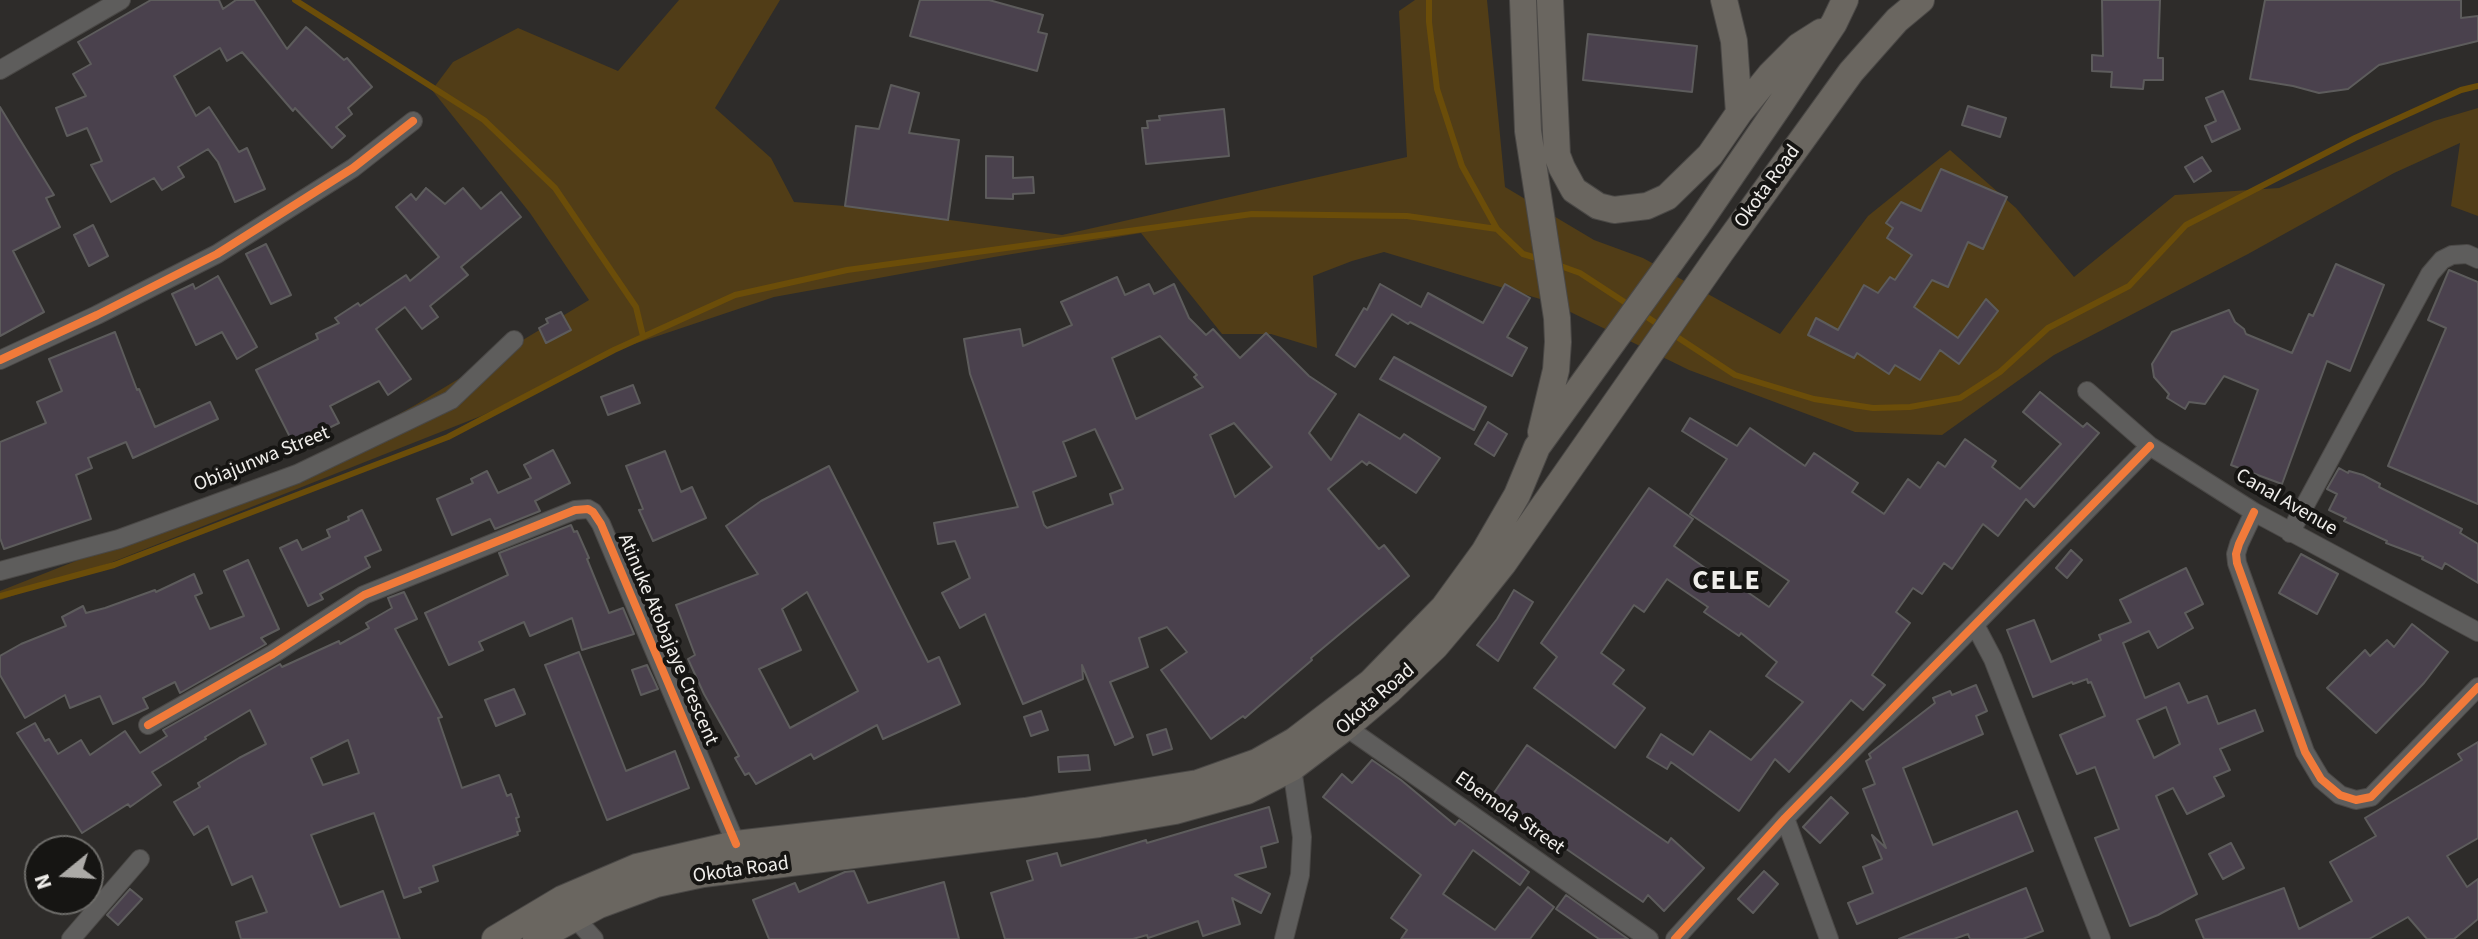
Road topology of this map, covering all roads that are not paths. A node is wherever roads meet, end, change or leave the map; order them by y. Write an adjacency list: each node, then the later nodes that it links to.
1 (121, 0): 7 (street)
2 (1523, 0): 15 (main road)
3 (1550, 0): 8 (main road)
4 (1724, 0): 8 (main road)
5 (1921, 0): 18 (main road, Okota Road)
6 (1839, 12): 8 (main road); 15 (main road, Okota Road)
7 (0, 70)
8 (1739, 113)
9 (413, 121): 12 (street)
10 (2478, 259): 17 (street)
11 (514, 340): 19 (street, Obiajunwa Street)
12 (0, 360)
13 (2087, 391): 14 (street, Canal Avenue)
14 (2150, 446): 16 (street, Canal Avenue); 20 (street)
15 (1537, 447): 18 (main road, Okota Road)
16 (2254, 512): 17 (street, Canal Avenue); 22 (street)
17 (2290, 533): 21 (street, Canal Avenue)
18 (1494, 558): 24 (main road, Okota Road); 27 (main road, Okota Road)
19 (0, 571)
20 (1975, 625): 26 (street); 39 (street)
21 (2478, 632)
22 (2478, 687)
23 (148, 725): 28 (street, Atinuke Atobajaye Crescent)
24 (1346, 727): 25 (main road, Okota Road); 31 (street, Ebemola Street)
25 (1292, 768): 27 (main road, Okota Road); 36 (street)
26 (1785, 818): 37 (street); 38 (street)
27 (875, 839): 28 (main road, Okota Road); 30 (main road, Okota Road)
28 (736, 844): 33 (main road, Okota Road)
29 (140, 859): 32 (street)
30 (575, 918): 34 (main road, Okota Road); 35 (street)
31 (1648, 938)
32 (71, 939)
33 (495, 939)
34 (536, 939)
35 (594, 939)
36 (1284, 939)
37 (1675, 939)
38 (1829, 939)
39 (2101, 939)

